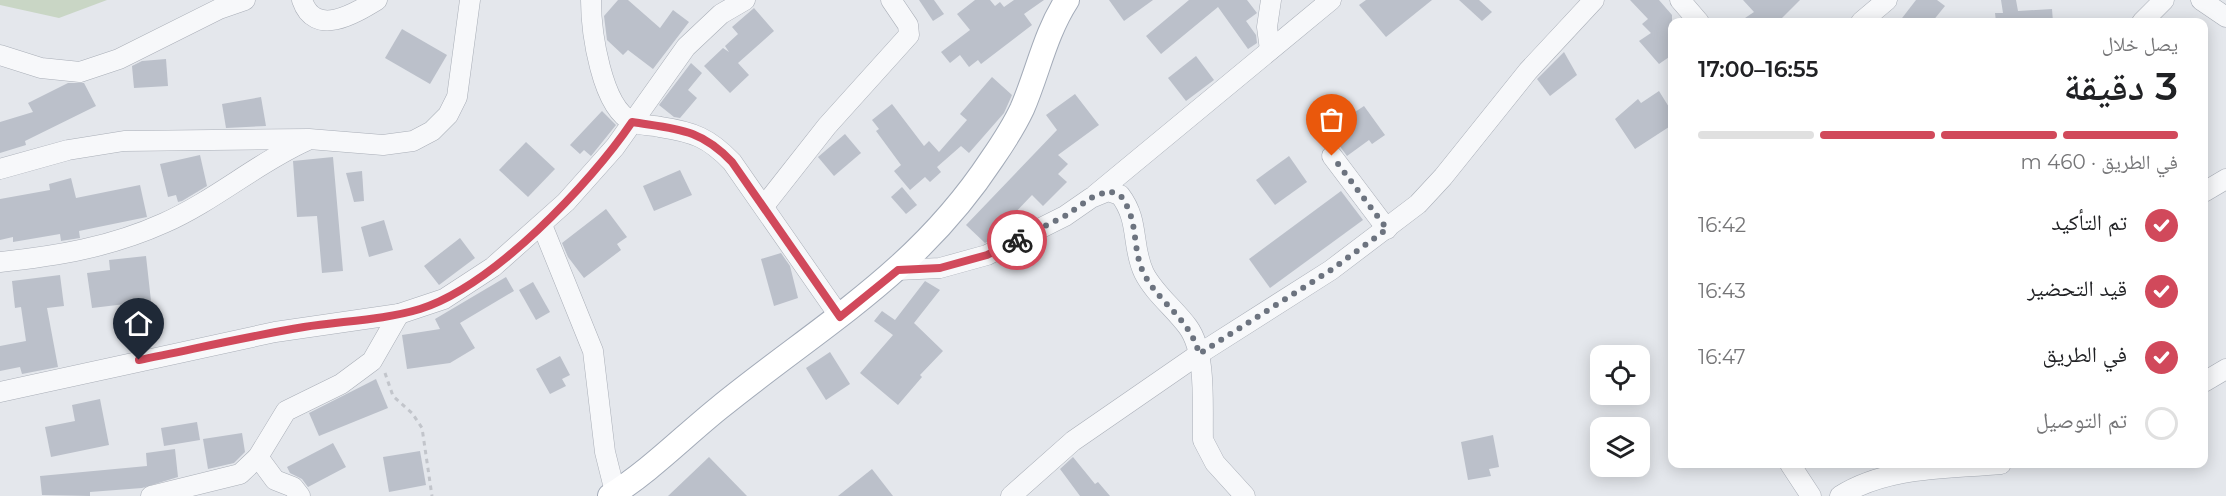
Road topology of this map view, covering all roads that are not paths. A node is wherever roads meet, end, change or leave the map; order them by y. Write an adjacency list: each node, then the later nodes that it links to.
1 (245, 0): 21 (street)
2 (302, 0): 3 (street)
3 (377, 0)
4 (591, 0): 22 (street)
5 (745, 0): 22 (street)
6 (891, 0): 29 (street)
7 (1066, 0): 33 (main road)
8 (1271, 0): 20 (street)
9 (1331, 0): 20 (street)
10 (1594, 0): 31 (street)
11 (1680, 0): 17 (street)
12 (1887, 0): 18 (street)
13 (2164, 0): 19 (street)
14 (2201, 0): 16 (street)
15 (472, 4): 23 (street)
16 (2226, 17)
17 (1696, 18)
18 (1866, 18)
19 (2146, 18)
20 (1270, 50): 28 (street)
21 (0, 55)
22 (632, 122): 29 (street); 30 (street)
23 (309, 139): 25 (street); 32 (street)
24 (1332, 156): 31 (street)
25 (0, 170)
26 (2226, 179): 27 (street)
27 (2208, 190)
28 (1091, 198): 33 (street); 36 (street)
29 (764, 206): 35 (street)
30 (542, 225): 34 (street); 43 (street)
31 (1387, 229): 36 (street)
32 (0, 262)
33 (898, 270): 35 (main road)
34 (399, 314): 39 (street); 40 (street)
35 (840, 317): 43 (main road)
36 (1199, 354): 46 (street); 47 (street)
37 (2226, 369): 38 (street)
38 (2208, 380)
39 (0, 392)
40 (258, 457): 44 (street); 45 (street)
41 (1792, 468): 48 (street)
42 (1957, 468): 49 (street)
43 (614, 495)
44 (151, 496)
45 (300, 496)
46 (1011, 496)
47 (1245, 496)
48 (1810, 496)
49 (1840, 496)

